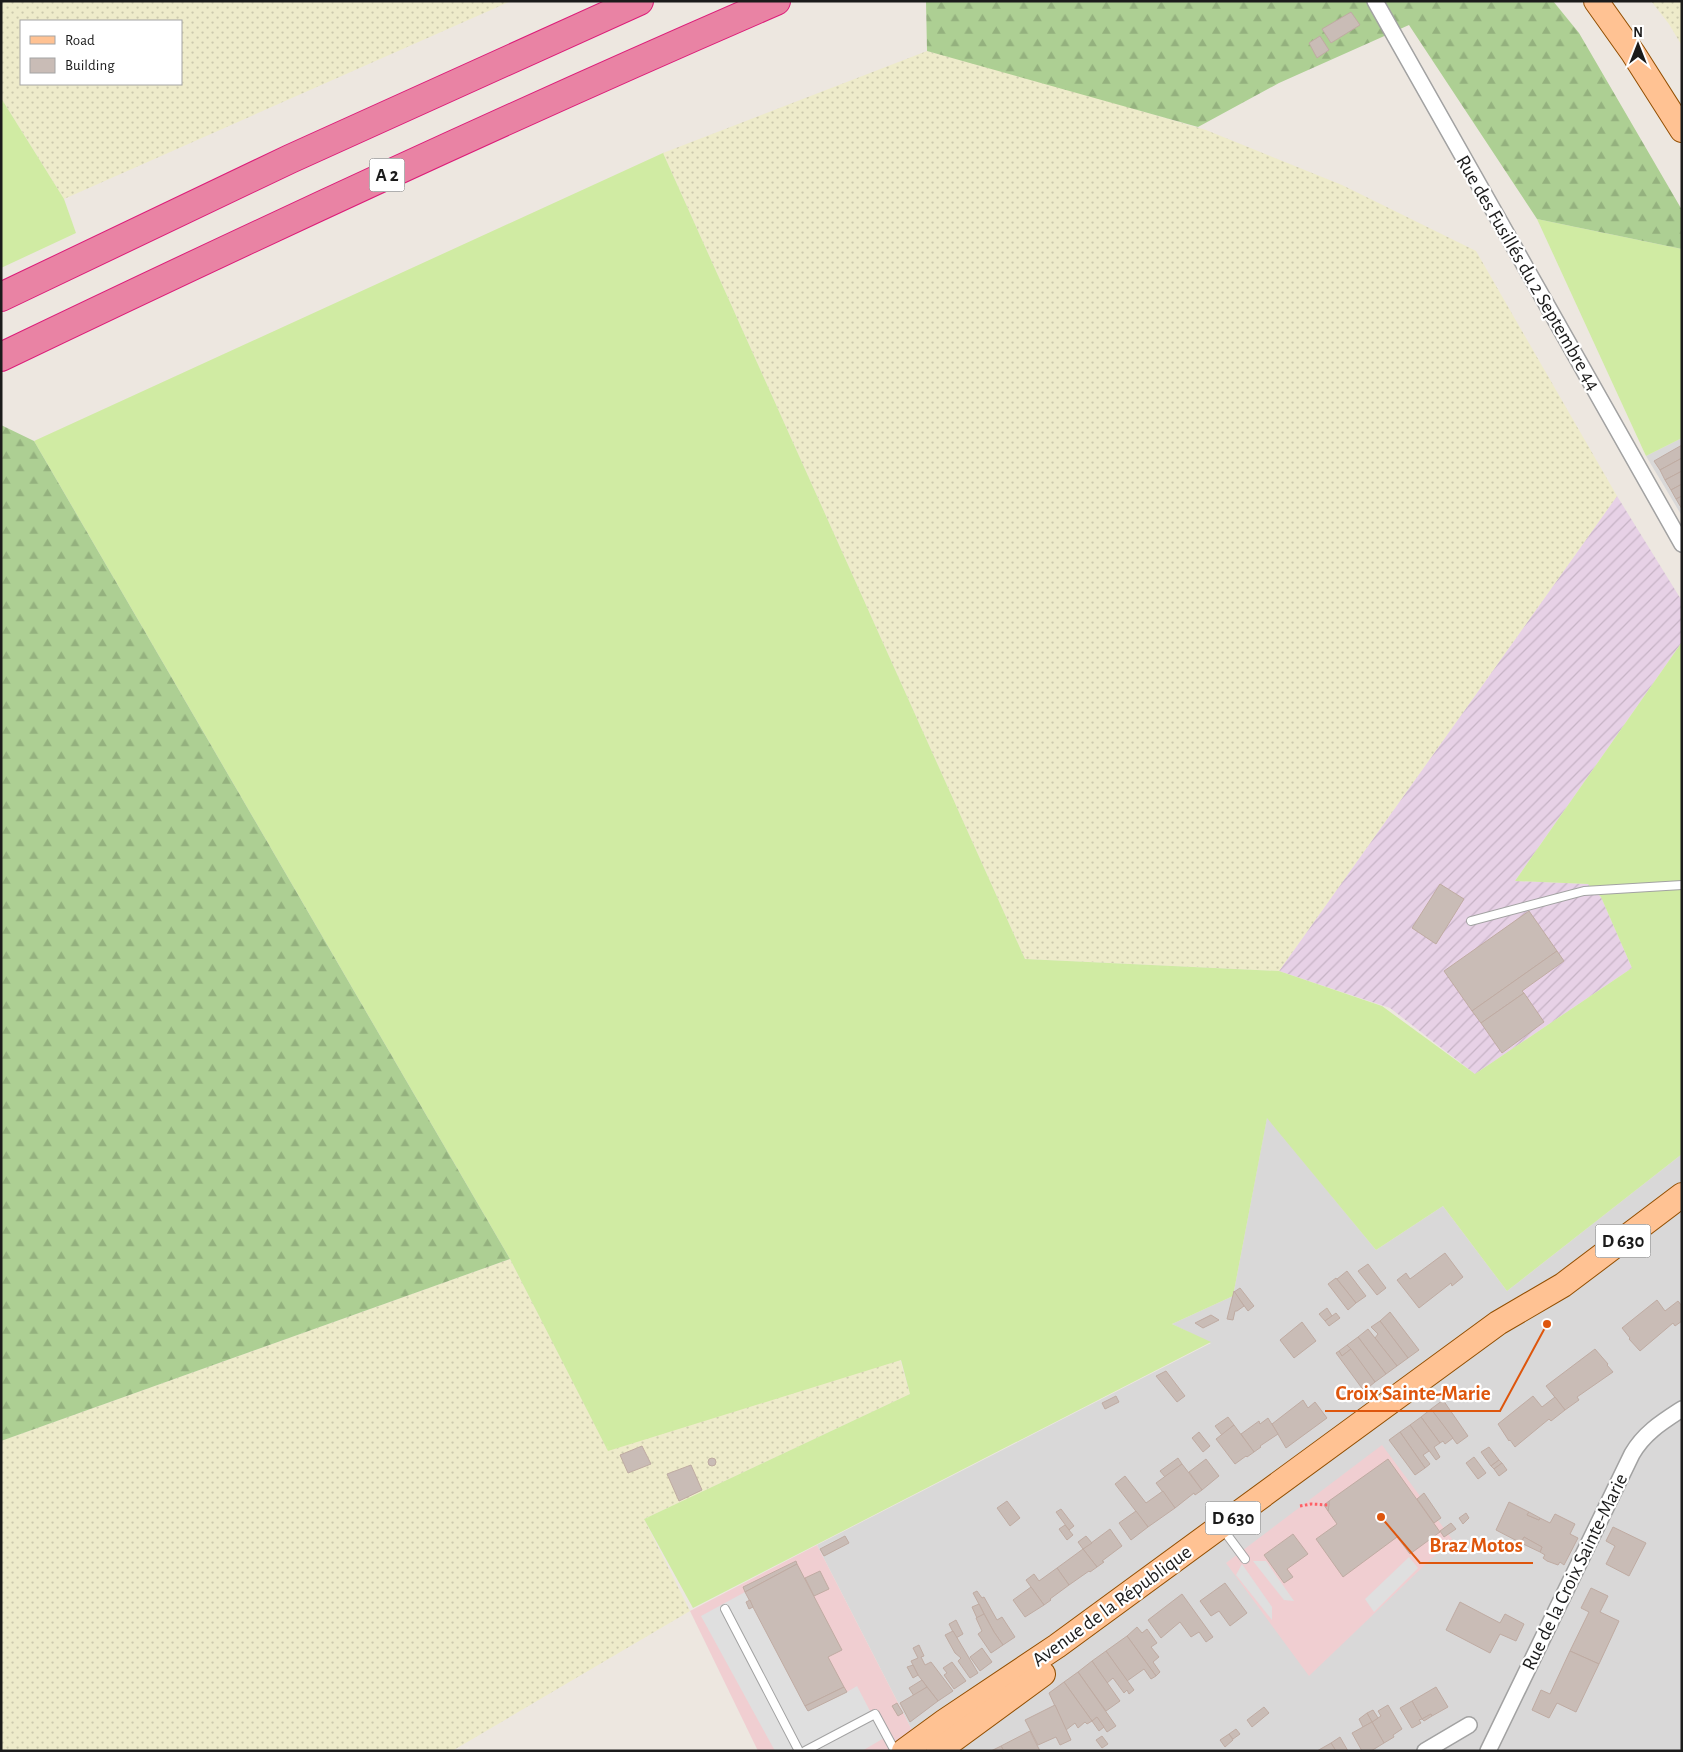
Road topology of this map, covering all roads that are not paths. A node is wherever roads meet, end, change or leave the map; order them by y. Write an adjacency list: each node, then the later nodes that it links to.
1 (639, 1): 8 (highway)
2 (776, 1): 9 (highway, A 2)
3 (1375, 1): 10 (street, Rue des Fusillés du 2 Septembre 44)
4 (1596, 1): 7 (main road)
5 (1614, 1): 6 (main road)
6 (1682, 111)
7 (1682, 130)
8 (1, 297)
9 (1, 357)
10 (1682, 544)
11 (1682, 885): 12 (lane)
12 (1471, 921)
13 (1682, 1195): 15 (main road, Avenue de la République / D 630)
14 (1682, 1409): 25 (street, Rue de la Croix Sainte-Marie)
15 (1225, 1532): 16 (lane); 22 (main road, Avenue de la République / D 630); 23 (main road, Avenue de la République / D 630)
16 (1245, 1559)
17 (725, 1609): 19 (lane)
18 (1469, 1725): 24 (street)
19 (799, 1751)
20 (806, 1751): 21 (lane)
21 (895, 1751)
22 (904, 1751)
23 (938, 1751)
24 (1425, 1751)
25 (1488, 1751)

